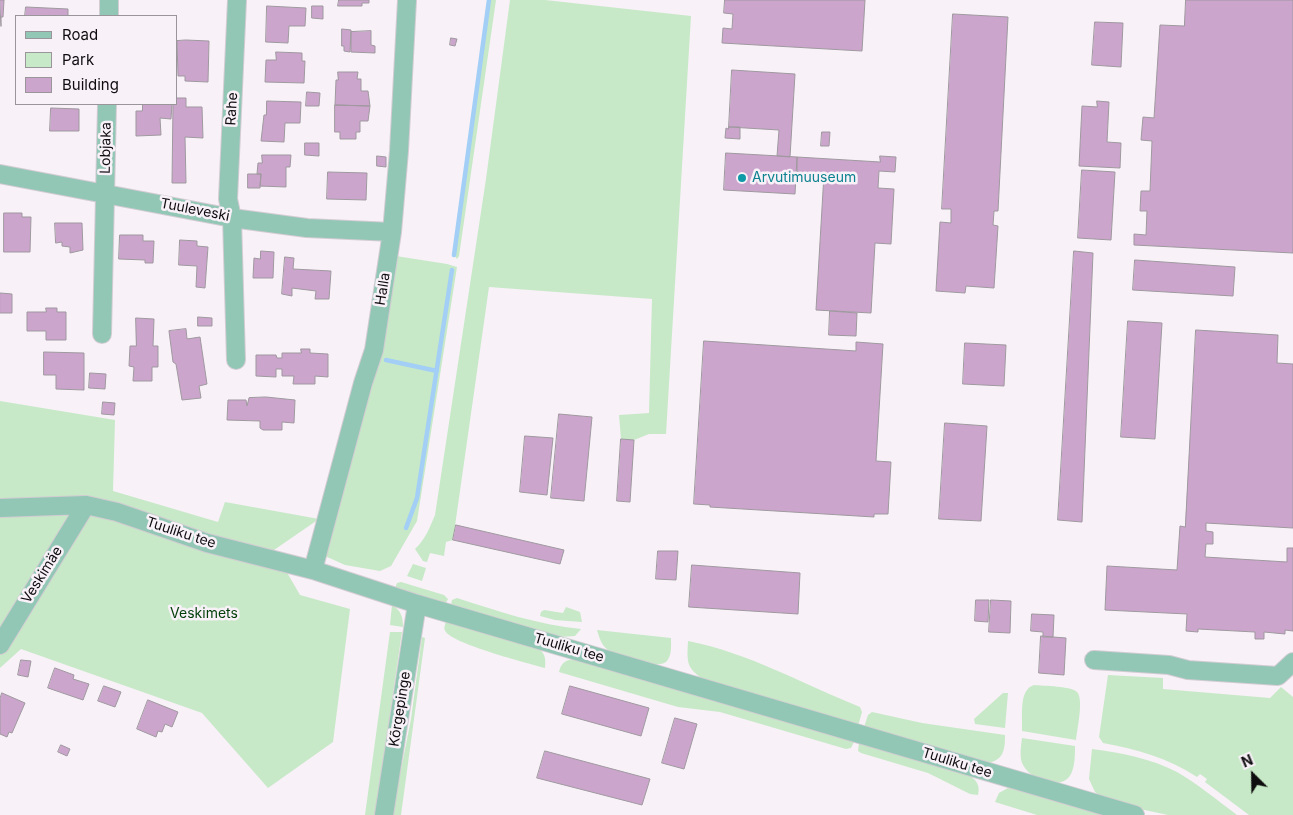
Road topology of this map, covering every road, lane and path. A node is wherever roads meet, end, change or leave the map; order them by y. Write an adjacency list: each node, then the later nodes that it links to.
1 (109, 0): 4 (street)
2 (237, 0): 8 (street, Rahe)
3 (407, 0): 9 (street, Halla)
4 (109, 15)
5 (107, 105): 7 (street, Lobjaka)
6 (0, 174): 7 (street, Tuuleveski)
7 (105, 193): 8 (street, Tuuleveski); 10 (street, Lobjaka)
8 (232, 218): 9 (street, Tuuleveski); 11 (street, Rahe)
9 (392, 232): 14 (street, Halla)
10 (102, 334)
11 (236, 360)
12 (86, 505): 13 (street, Tuuliku tee); 14 (street, Tuuliku tee); 16 (street, Veskimäe)
13 (0, 508)
14 (313, 570): 15 (street, Tuuliku tee)
15 (417, 604): 19 (street, Kõrgepinge); 20 (street, Tuuliku tee)
16 (0, 646)
17 (1094, 660): 18 (street)
18 (1293, 662)
19 (384, 815)
20 (1135, 815)

